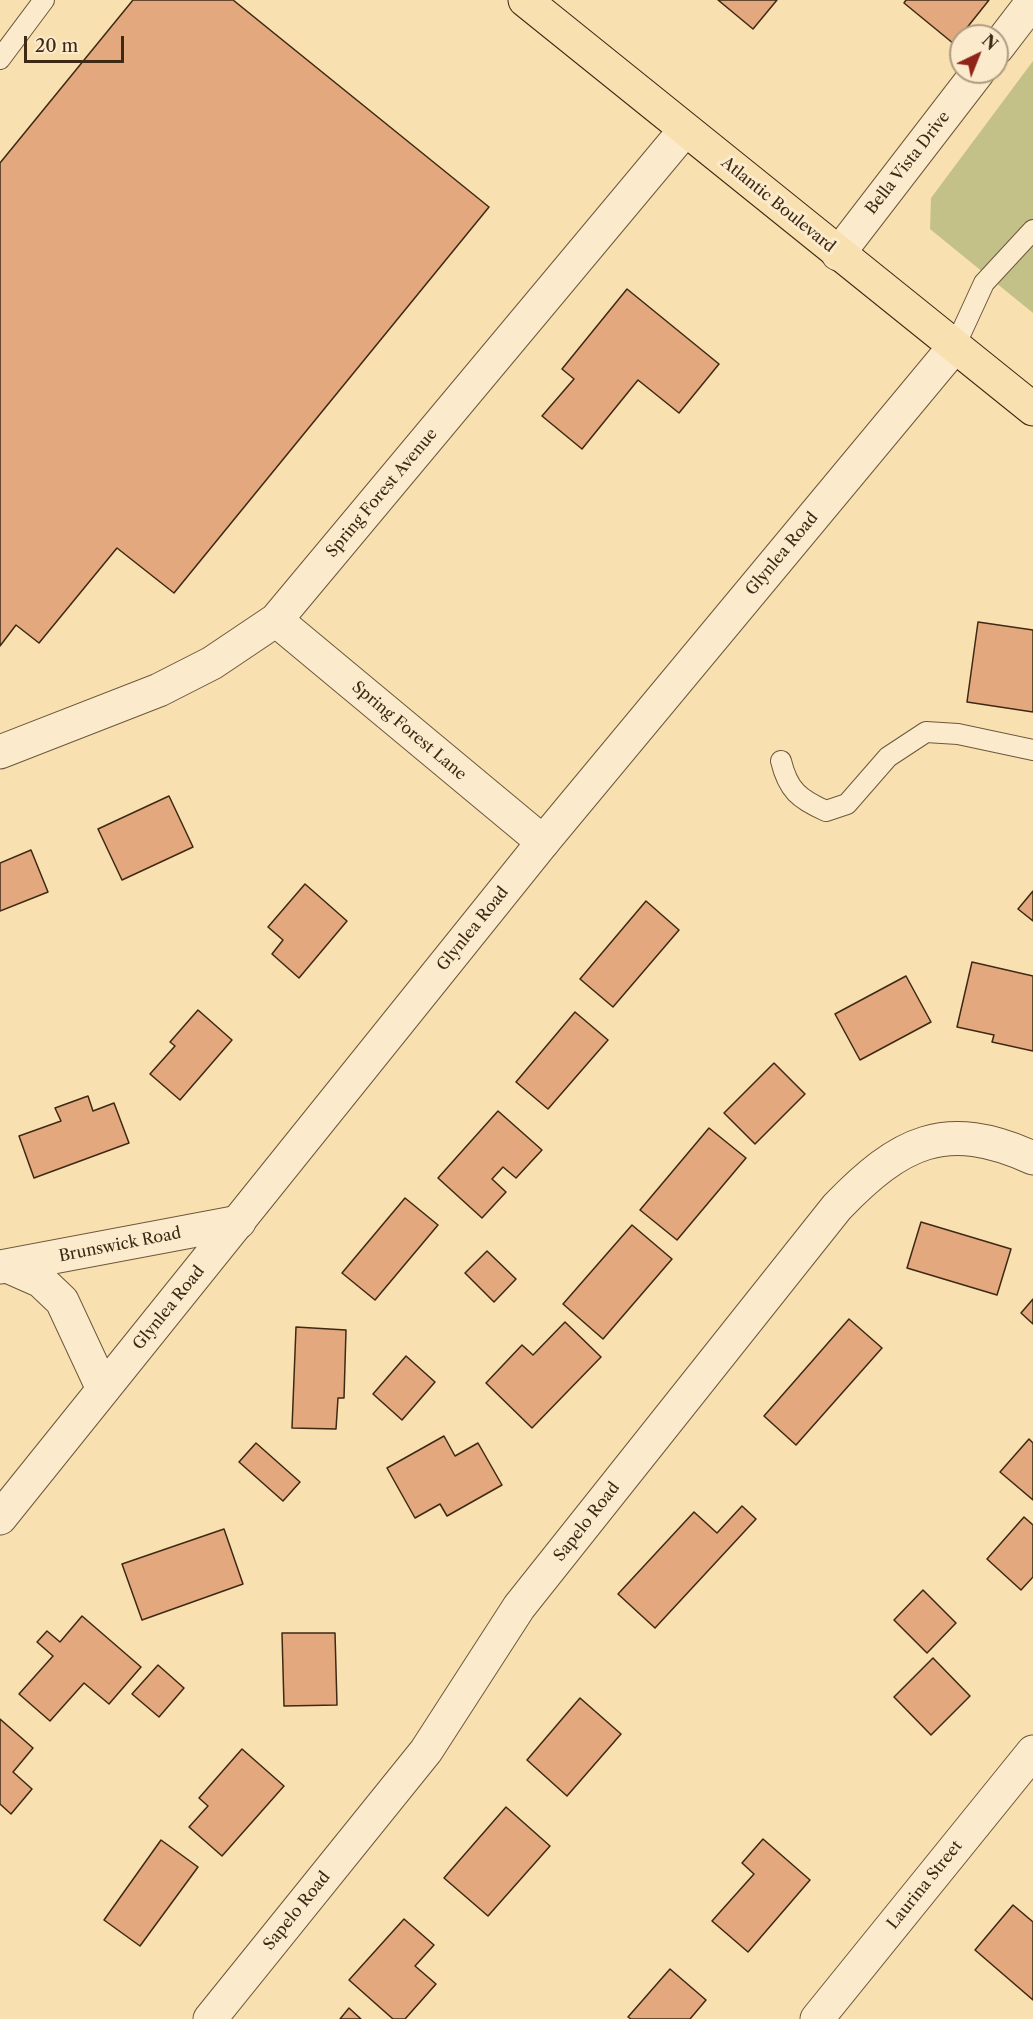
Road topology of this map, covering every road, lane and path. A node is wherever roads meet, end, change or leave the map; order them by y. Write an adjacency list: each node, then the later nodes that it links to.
1 (45, 0): 5 (lane)
2 (525, 0): 7 (main road, Atlantic Boulevard)
3 (1033, 1): 4 (street)
4 (1009, 32)
5 (0, 59)
6 (969, 84): 9 (street, Bella Vista Drive)
7 (685, 130): 9 (main road, Atlantic Boulevard); 12 (street, Spring Forest Avenue)
8 (1033, 230): 10 (lane)
9 (838, 254): 10 (main road, Atlantic Boulevard)
10 (956, 346): 11 (main road, Atlantic Boulevard); 16 (street, Glynlea Road)
11 (1033, 409)
12 (276, 620): 14 (street, Spring Forest Avenue); 16 (street, Spring Forest Lane)
13 (1033, 750): 15 (lane)
14 (0, 752)
15 (782, 761)
16 (543, 842): 18 (street, Glynlea Road)
17 (1033, 1158): 23 (street, Sapelo Road)
18 (239, 1222): 19 (street, Brunswick Road); 20 (street, Glynlea Road)
19 (3, 1267): 20 (street)
20 (103, 1389): 21 (street, Glynlea Road)
21 (0, 1518)
22 (1033, 1752): 24 (street, Laurina Street)
23 (210, 2019)
24 (817, 2019)

